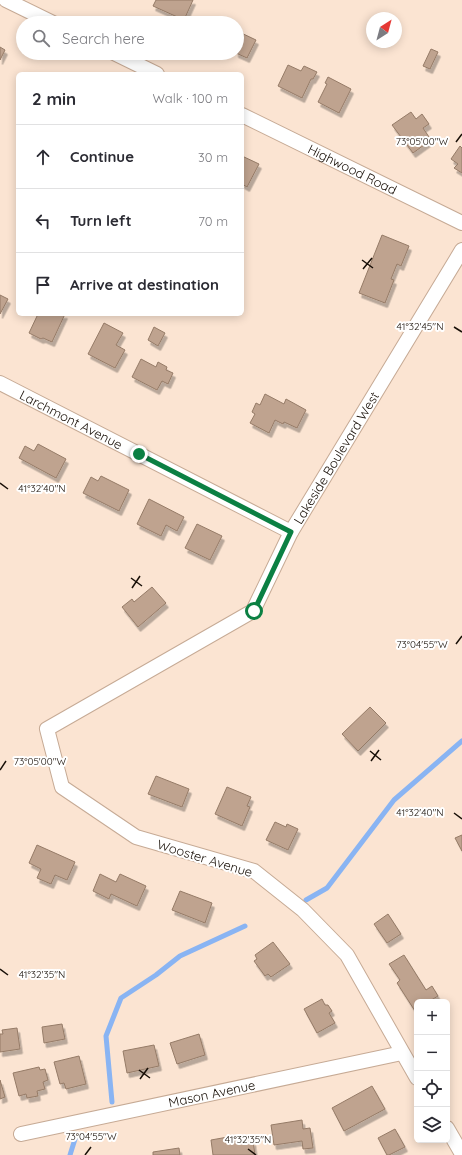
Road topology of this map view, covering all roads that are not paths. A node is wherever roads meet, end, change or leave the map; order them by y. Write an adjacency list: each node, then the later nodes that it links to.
1 (6, 0): 2 (street)
2 (39, 16)
3 (128, 60): 4 (street)
4 (153, 72)
5 (244, 116): 6 (street, Highwood Road)
6 (462, 223)
7 (462, 250): 9 (street, Lakeside Boulevard West)
8 (0, 383): 9 (street, Larchmont Avenue)
9 (291, 532): 10 (street, Lakeside Boulevard West)
10 (47, 729): 11 (street, Wooster Avenue)
11 (402, 1053): 12 (street, Wooster Avenue); 14 (street, Mason Avenue)
12 (414, 1073)
13 (450, 1133): 15 (street)
14 (22, 1134)
15 (462, 1154)

